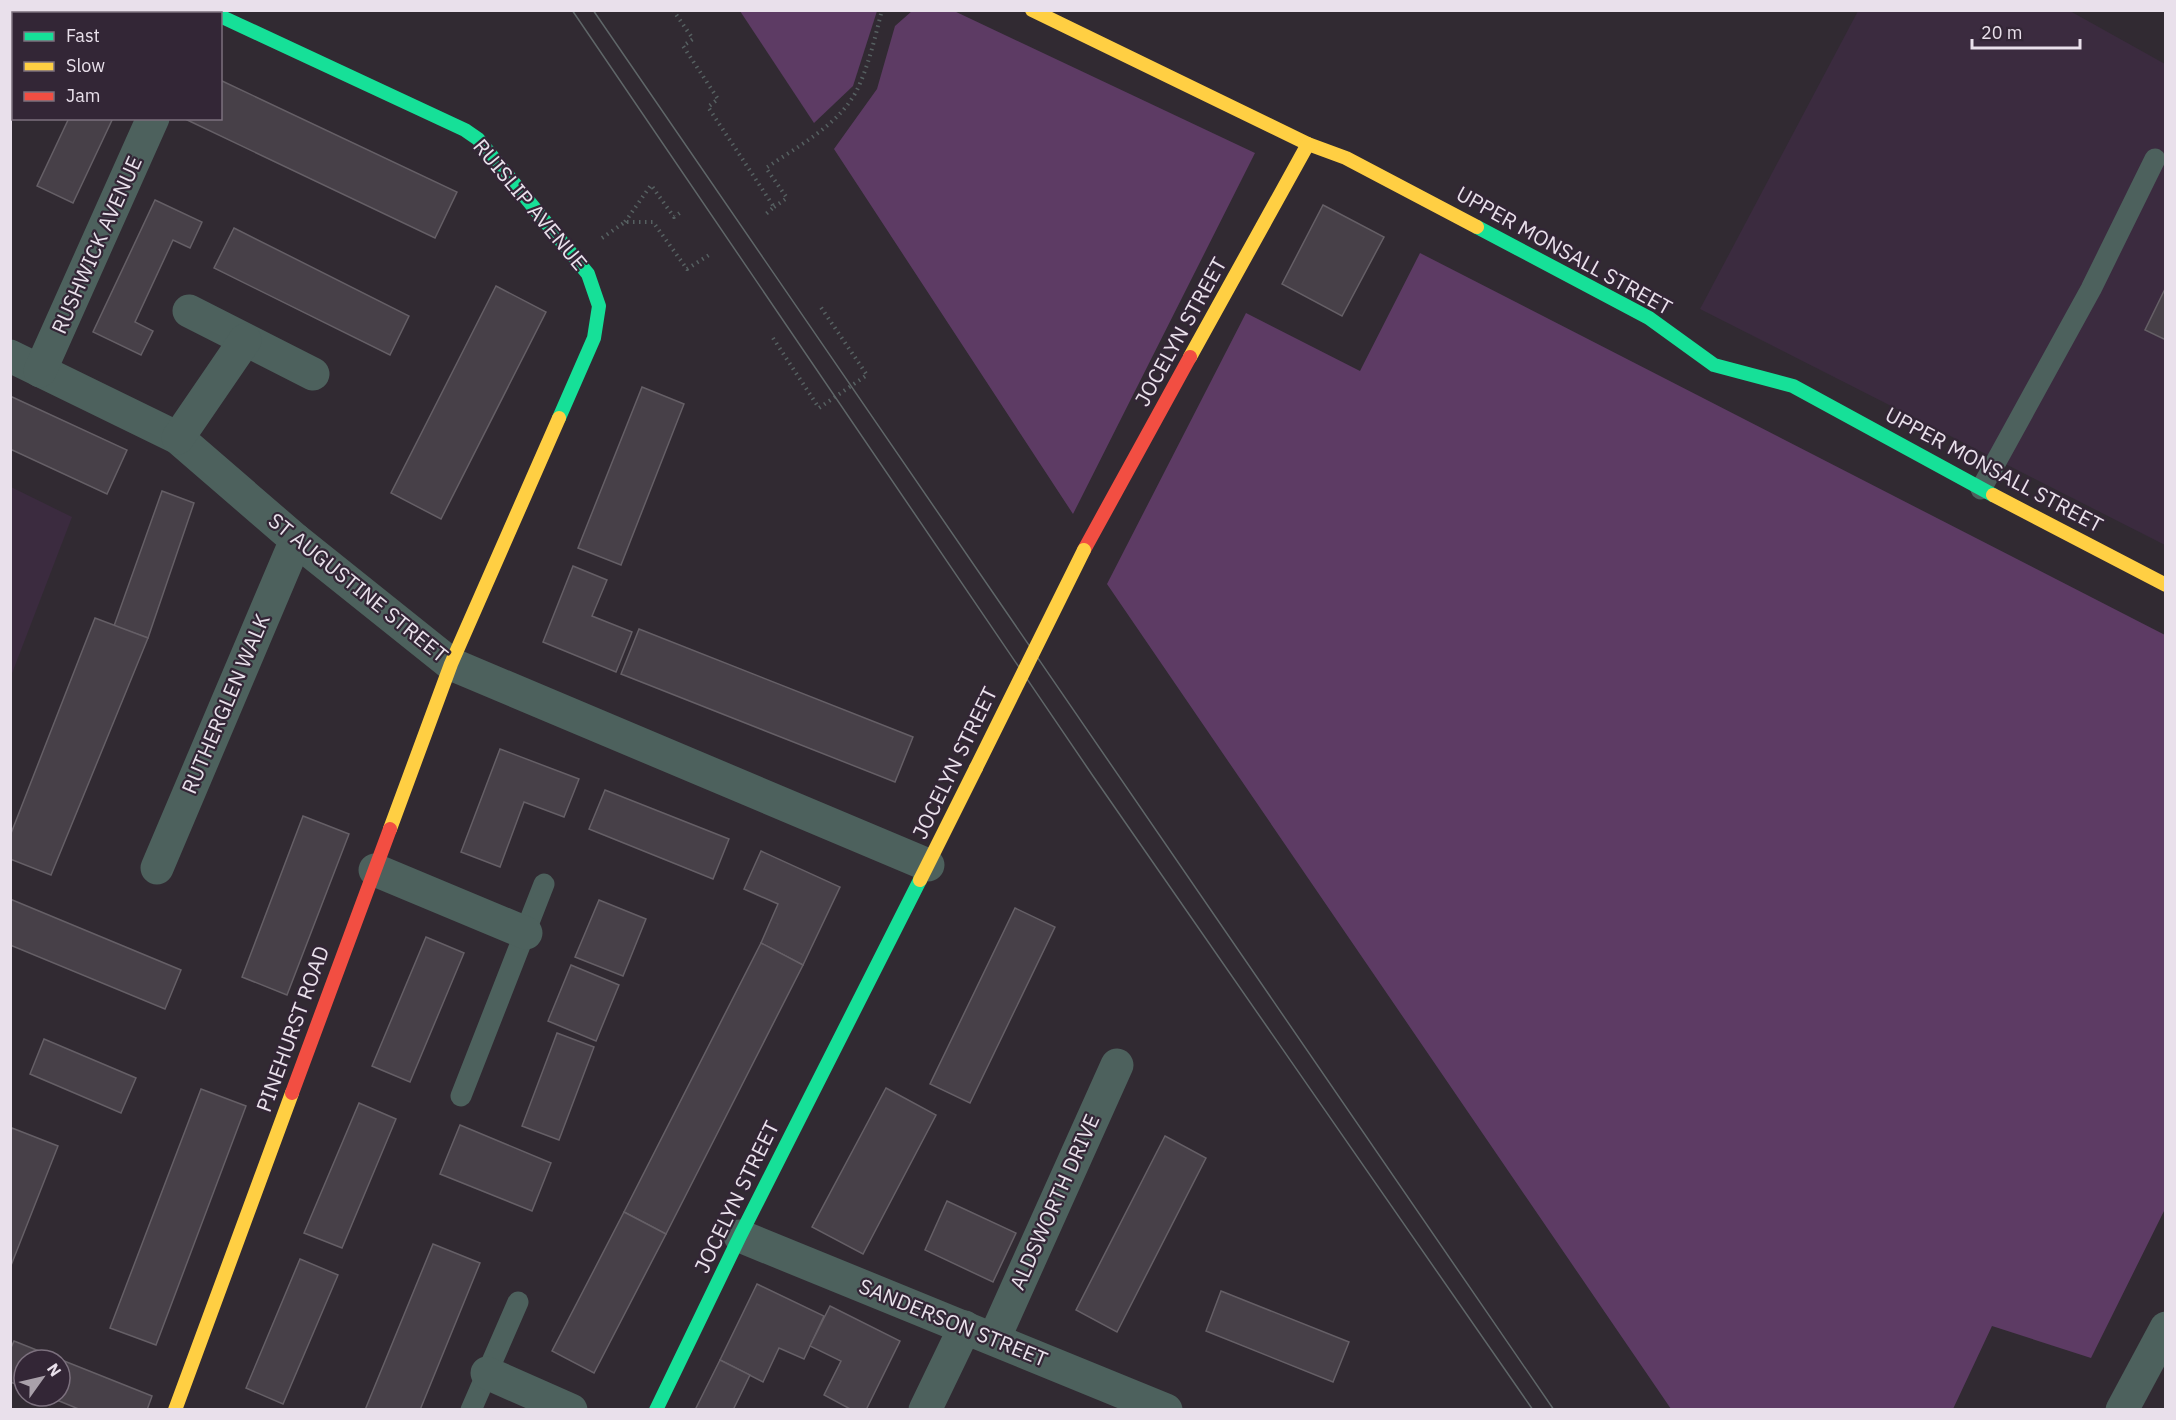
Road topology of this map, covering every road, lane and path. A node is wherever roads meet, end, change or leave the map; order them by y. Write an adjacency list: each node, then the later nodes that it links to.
1 (673, 10): 8 (path)
2 (882, 10): 8 (path)
3 (1032, 10): 6 (street, UPPER MONSALL STREET)
4 (222, 17): 13 (street, RUISLIP AVENUE)
5 (152, 120): 19 (street, RUSHWICK AVENUE)
6 (1308, 144): 22 (street, UPPER MONSALL STREET); 26 (street, JOCELYN STREET, bridge)
7 (2155, 159): 22 (lane)
8 (774, 207): 10 (path)
9 (681, 212): 11 (path)
10 (766, 214)
11 (625, 222): 12 (path); 13 (path)
12 (709, 255)
13 (574, 257): 25 (street, RUISLIP AVENUE)
14 (820, 306): 16 (path)
15 (189, 311): 17 (street)
16 (773, 338)
17 (245, 340): 20 (street); 21 (street)
18 (10, 356): 19 (street, ST AUGUSTINE STREET)
19 (40, 371): 21 (street, ST AUGUSTINE STREET)
20 (313, 374)
21 (178, 438): 23 (street, ST AUGUSTINE STREET)
22 (1981, 489): 24 (street, UPPER MONSALL STREET)
23 (296, 540): 25 (street, ST AUGUSTINE STREET); 27 (street, RUTHERGLEN WALK)
24 (2166, 585)
25 (451, 664): 26 (street, ST AUGUSTINE STREET); 28 (street, PINEHURST ROAD)
26 (928, 865): 33 (street, JOCELYN STREET)
27 (157, 868)
28 (375, 870): 30 (street); 38 (street, PINEHURST ROAD)
29 (544, 884): 30 (lane)
30 (526, 933): 32 (lane)
31 (1117, 1065): 36 (street, ALDSWORTH DRIVE)
32 (461, 1096)
33 (740, 1236): 36 (street, SANDERSON STREET); 41 (street, JOCELYN STREET)
34 (518, 1302): 37 (lane)
35 (2166, 1328): 44 (street)
36 (979, 1333): 42 (street, ALDSWORTH DRIVE); 43 (street, SANDERSON STREET)
37 (487, 1373): 39 (lane); 40 (street)
38 (175, 1410)
39 (471, 1410)
40 (572, 1410)
41 (656, 1410)
42 (925, 1410)
43 (1166, 1410)
44 (2122, 1410)

